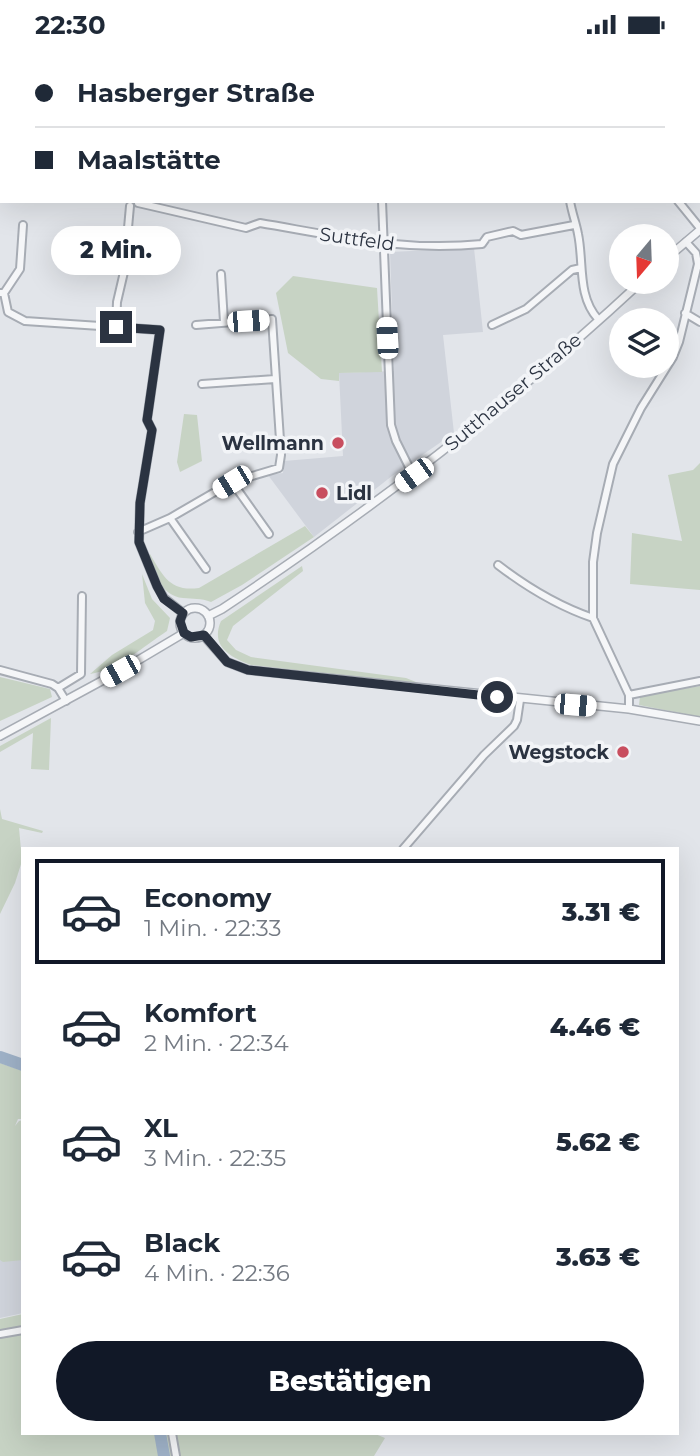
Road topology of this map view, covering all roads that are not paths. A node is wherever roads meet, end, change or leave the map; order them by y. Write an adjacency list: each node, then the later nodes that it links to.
1 (142, 203): 10 (street, Suttfeld)
2 (382, 203): 10 (street)
3 (570, 203): 7 (street)
4 (680, 203): 8 (street)
5 (128, 204): 22 (street)
6 (23, 225): 14 (street)
7 (574, 225): 10 (street, Suttfeld); 12 (street)
8 (700, 229): 9 (street)
9 (686, 242): 11 (street); 16 (street)
10 (382, 244): 25 (street)
11 (679, 248)
12 (581, 268): 17 (street); 21 (street)
13 (221, 274): 18 (street)
14 (2, 293): 22 (street)
15 (627, 294): 17 (street, Sutthauser Straße)
16 (685, 313): 19 (street); 35 (street)
17 (598, 319): 25 (street, Sutthauser Straße)
18 (224, 322): 20 (street); 23 (street)
19 (700, 322)
20 (196, 325)
21 (492, 325)
22 (116, 327): 28 (street)
23 (275, 379): 24 (street); 26 (street)
24 (202, 384)
25 (414, 475): 34 (street, Sutthauser Straße)
26 (232, 482): 27 (street); 29 (street)
27 (170, 518): 28 (street); 31 (street)
28 (138, 532): 33 (street)
29 (269, 534)
30 (498, 565): 35 (street)
31 (206, 569)
32 (82, 596): 40 (street)
33 (183, 613): 34 (street); 36 (street)
34 (208, 616): 37 (street)
35 (593, 618): 41 (street)
36 (184, 633): 37 (street); 43 (street)
37 (204, 635): 42 (street)
38 (0, 670): 40 (street)
39 (700, 681): 41 (street)
40 (58, 688): 43 (street)
41 (629, 695): 44 (street)
42 (520, 699): 44 (street); 47 (street)
43 (65, 701): 46 (street)
44 (633, 710): 45 (street)
45 (700, 722)
46 (0, 736)
47 (405, 847)
48 (21, 1330): 49 (street)
49 (0, 1334)
50 (172, 1435): 51 (street)
51 (176, 1456)

